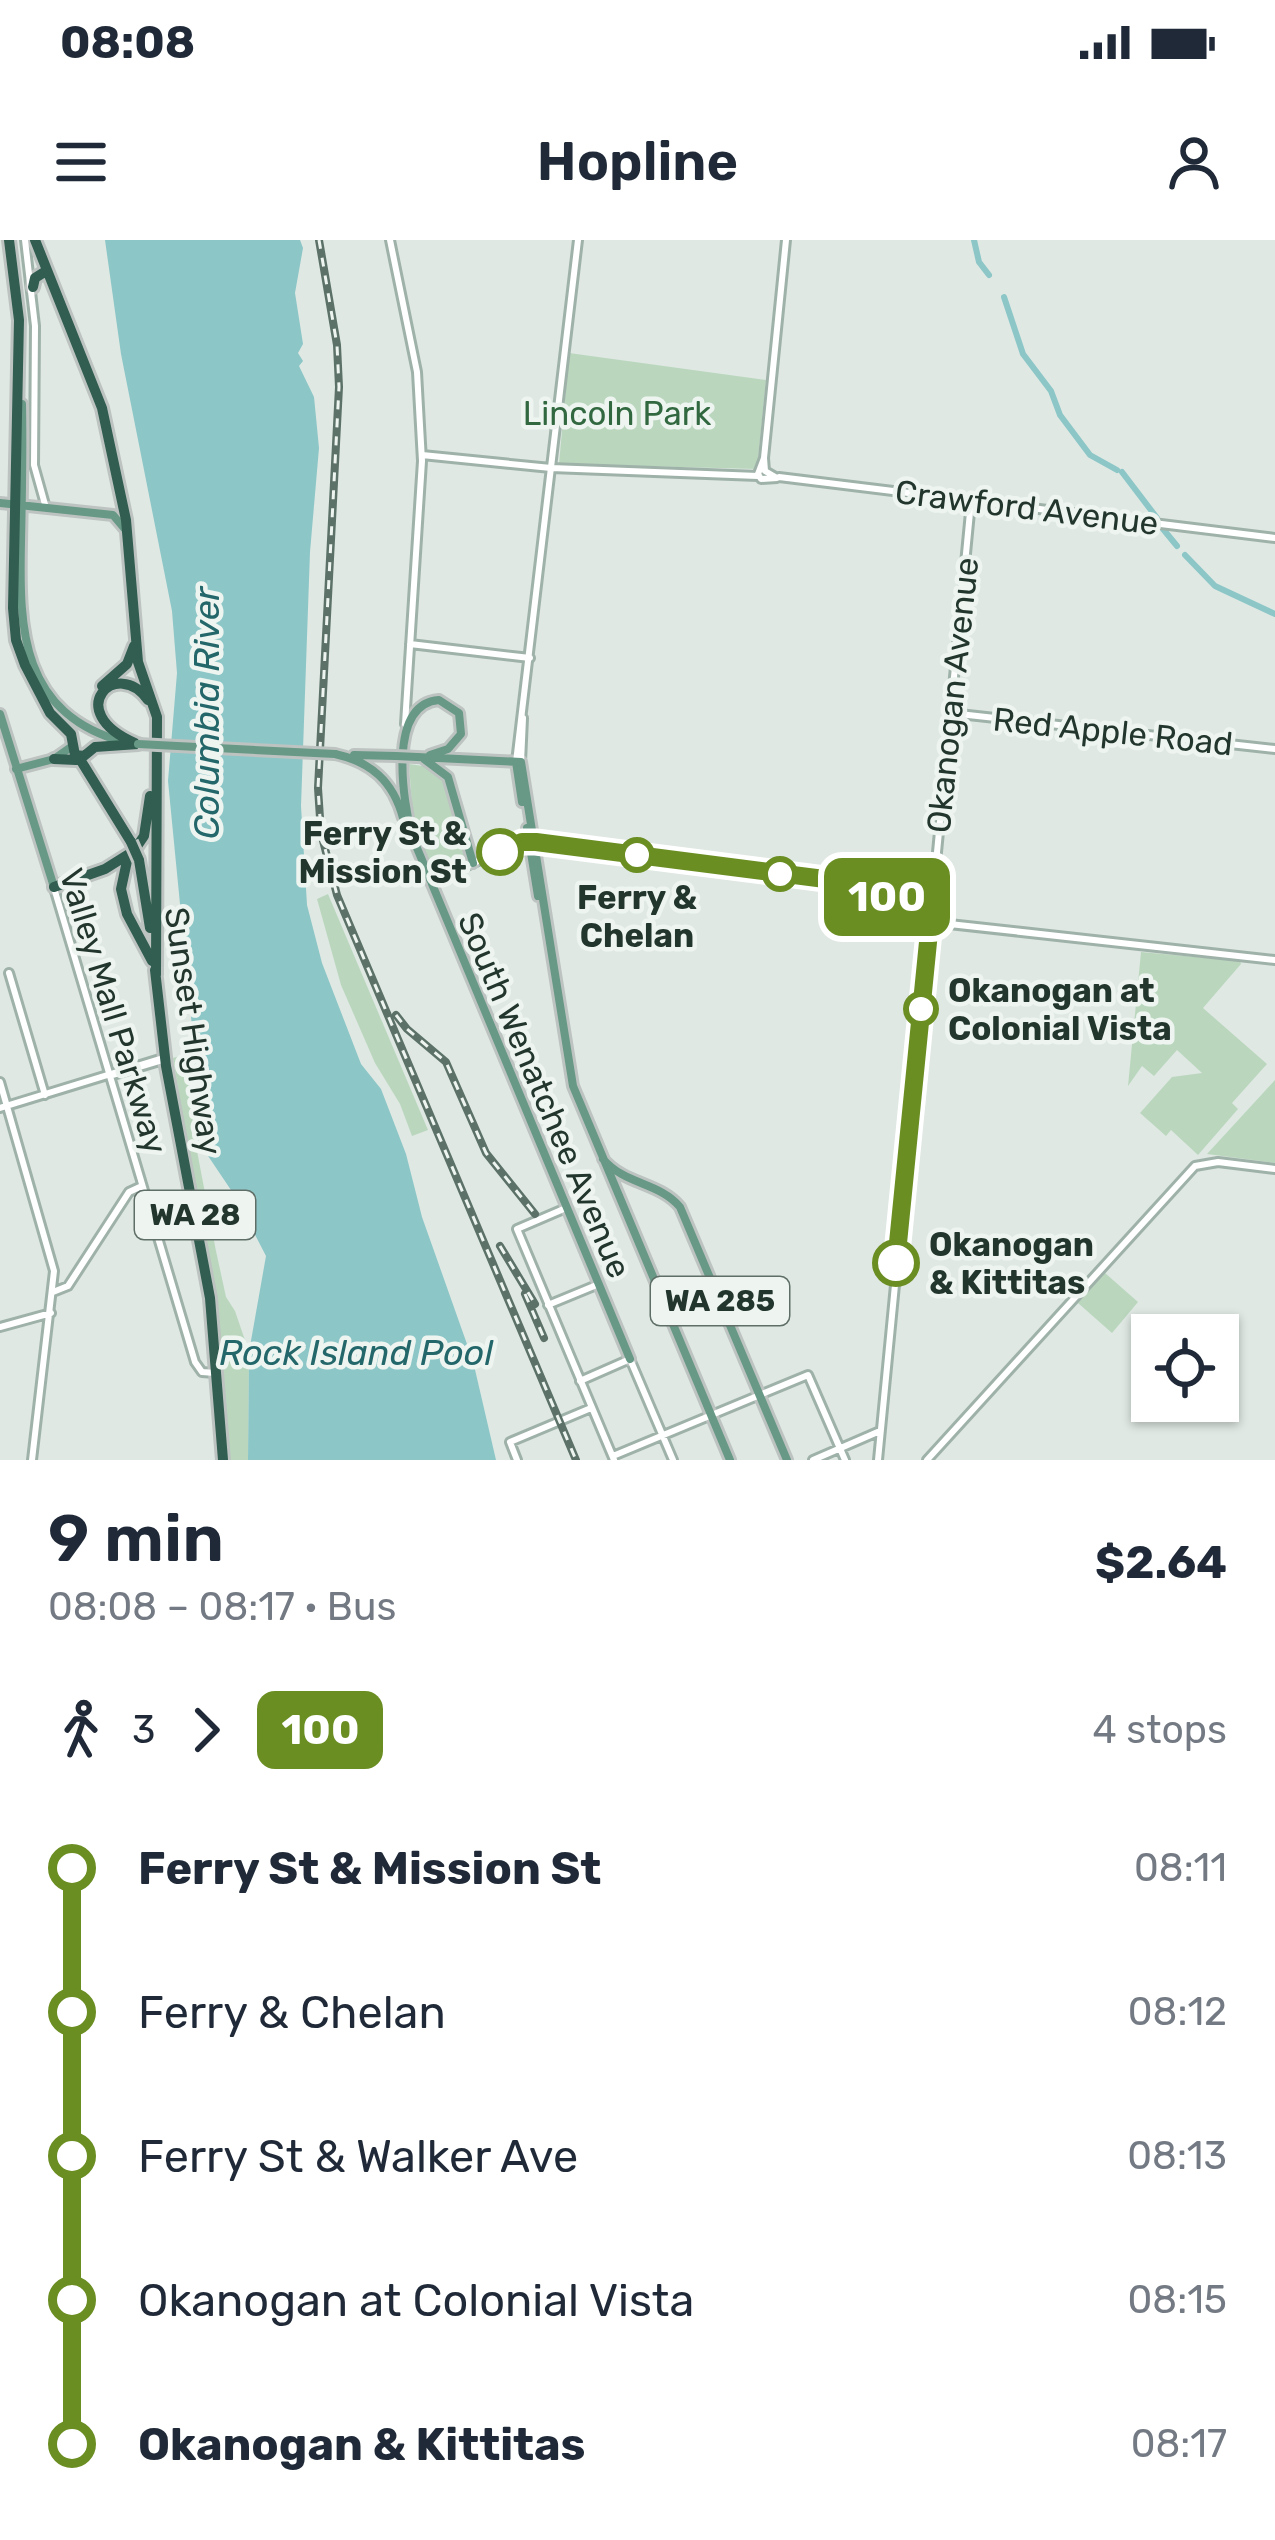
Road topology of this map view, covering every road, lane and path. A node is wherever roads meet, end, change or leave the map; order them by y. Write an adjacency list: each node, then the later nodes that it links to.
1 (9, 240): 13 (highway)
2 (25, 240): 7 (main road)
3 (390, 240): 8 (main road, South Wenatchee Avenue)
4 (578, 240): 9 (main road)
5 (786, 240): 10 (main road)
6 (35, 241): 7 (highway, WA 28)
7 (37, 276): 14 (main road); 15 (highway, WA 28)
8 (422, 455): 9 (main road, Crawford Avenue); 18 (main road, South Wenatchee Avenue)
9 (551, 468): 10 (main road, Crawford Avenue); 20 (main road)
10 (762, 473): 11 (main road, Crawford Avenue)
11 (971, 502): 16 (main road, Crawford Avenue); 23 (main road, Okanogan Avenue)
12 (0, 503): 13 (main road)
13 (19, 505): 14 (main road); 22 (main road); 22 (highway)
14 (46, 508): 15 (main road)
15 (126, 535): 17 (highway, WA 28)
16 (1275, 538)
17 (134, 635): 26 (highway); 46 (highway, WA 28)
18 (410, 644): 19 (main road); 25 (main road, South Wenatchee Avenue)
19 (506, 656): 20 (main road); 21 (main road)
20 (530, 658): 21 (main road)
21 (528, 675): 33 (main road)
22 (38, 682): 26 (main road); 30 (highway, WA 28)
23 (950, 713): 28 (main road, Red Apple Road); 41 (main road, Okanogan Avenue)
24 (0, 714): 34 (main road, Valley Mall Parkway)
25 (405, 724): 31 (main road); 35 (main road, South Wenatchee Avenue)
26 (138, 745): 27 (highway); 29 (main road, bridge); 37 (highway)
27 (110, 747): 30 (highway); 30 (highway)
28 (1275, 749)
29 (334, 754): 31 (main road, bridge); 35 (main road)
30 (81, 756): 32 (main road); 32 (highway); 37 (highway, Sunset Highway / WA 28)
31 (417, 757): 33 (main road); 38 (main road)
32 (56, 758): 34 (main road)
33 (518, 762): 36 (main road, WA 285)
34 (16, 770): 40 (main road, Valley Mall Parkway)
35 (410, 828): 39 (main road, South Wenatchee Avenue)
36 (532, 842): 38 (main road); 42 (main road); 52 (main road, WA 285)
37 (135, 850): 40 (highway); 46 (highway, Sunset Highway / WA 28); 46 (highway)
38 (473, 863): 39 (main road)
39 (430, 881): 57 (main road, South Wenatchee Avenue)
40 (54, 887): 48 (main road, Valley Mall Parkway)
41 (932, 909): 42 (main road); 43 (main road, Okanogan Avenue)
42 (907, 915): 43 (main road)
43 (930, 922): 44 (main road); 69 (main road, Okanogan Avenue)
44 (1275, 960)
45 (9, 973): 50 (main road)
46 (156, 975): 47 (highway, Sunset Highway / WA 28)
47 (165, 1058): 48 (main road); 64 (highway, Sunset Highway / WA 28)
48 (110, 1075): 50 (main road); 55 (main road, Valley Mall Parkway)
49 (0, 1082): 51 (main road)
50 (45, 1094): 51 (main road)
51 (4, 1107): 59 (main road)
52 (602, 1158): 54 (main road, WA 285); 56 (main road, WA 285)
53 (1275, 1169): 82 (main road)
54 (647, 1185): 56 (main road); 66 (main road, WA 285)
55 (142, 1186): 59 (main road); 64 (main road, Valley Mall Parkway)
56 (614, 1187): 68 (main road, WA 285)
57 (566, 1208): 58 (main road, South Wenatchee Avenue); 60 (main road)
58 (598, 1284): 60 (main road); 63 (main road, South Wenatchee Avenue)
59 (53, 1292): 61 (main road)
60 (548, 1305): 65 (main road)
61 (51, 1313): 62 (main road); 73 (main road)
62 (0, 1327)
63 (630, 1359): 65 (main road); 70 (main road, South Wenatchee Avenue)
64 (218, 1372): 74 (highway, Sunset Highway / WA 28)
65 (580, 1381): 67 (main road)
66 (760, 1395): 68 (main road); 71 (main road); 78 (main road, WA 285)
67 (592, 1408): 72 (main road); 75 (main road)
68 (712, 1414): 70 (main road); 77 (main road, WA 285)
69 (880, 1431): 71 (main road); 81 (main road, Okanogan Avenue)
70 (662, 1435): 72 (main road); 76 (main road, South Wenatchee Avenue)
71 (840, 1449): 79 (main road); 80 (main road)
72 (614, 1458)
73 (32, 1460)
74 (223, 1460)
75 (517, 1460)
76 (673, 1460)
77 (730, 1460)
78 (787, 1460)
79 (813, 1460)
80 (844, 1460)
81 (878, 1460)
82 (927, 1460)

